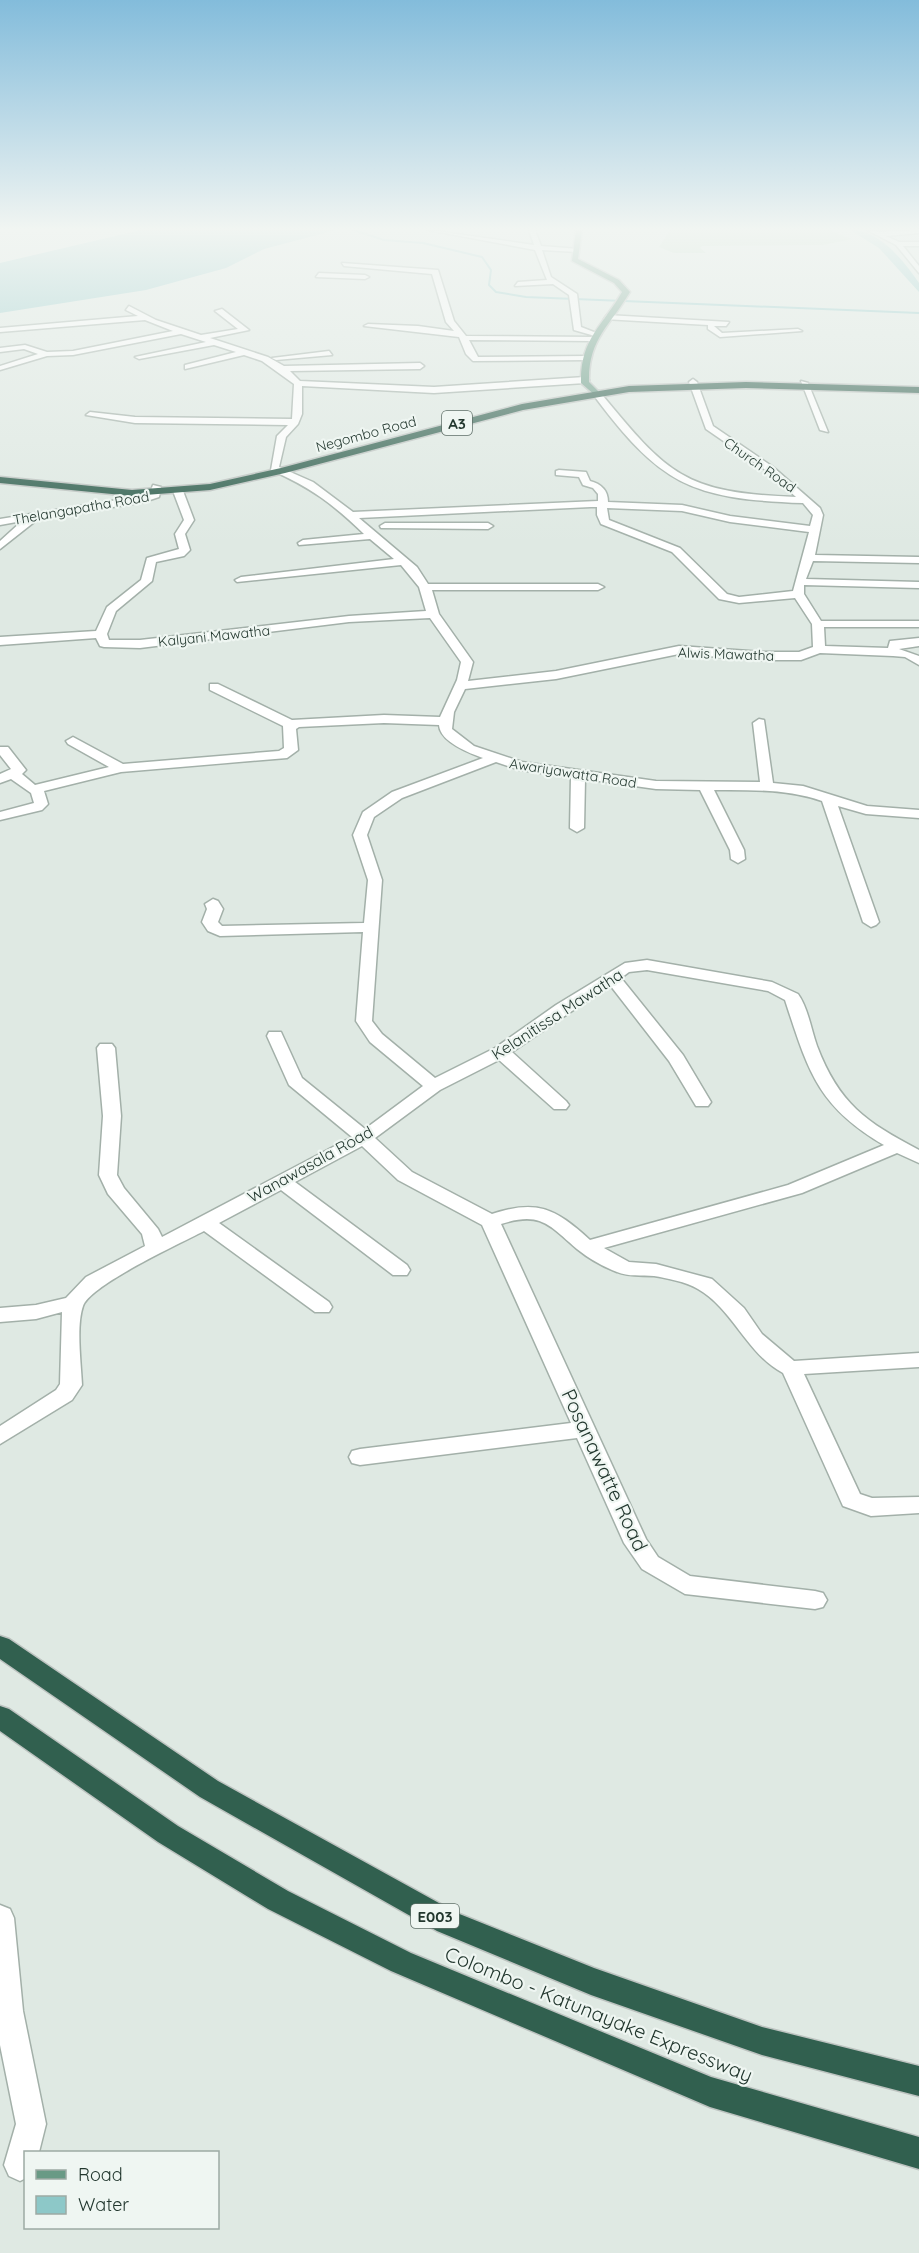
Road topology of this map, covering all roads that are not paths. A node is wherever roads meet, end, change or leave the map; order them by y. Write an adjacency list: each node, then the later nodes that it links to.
1 (165, 335): 14 (street)
2 (188, 335): 8 (street)
3 (214, 335): 8 (street)
4 (453, 335): 7 (street)
5 (779, 335): 9 (street)
6 (594, 336): 7 (street); 16 (main road)
7 (462, 337): 16 (street)
8 (196, 338): 10 (street)
9 (781, 341)
10 (214, 343): 12 (street); 15 (street)
11 (0, 350): 14 (street)
12 (247, 352): 17 (street); 19 (street)
13 (329, 352): 17 (street)
14 (46, 354): 20 (street)
15 (139, 357)
16 (586, 358): 22 (main road)
17 (265, 359): 21 (street)
18 (420, 366): 21 (street)
19 (188, 367)
20 (3, 368)
21 (282, 369): 23 (street)
22 (585, 380): 23 (street); 27 (main road)
23 (298, 383): 29 (street)
24 (693, 383): 25 (highway, Negombo Road / A3); 27 (highway, Negombo Road / A3); 37 (street, Church Road)
25 (804, 385): 26 (highway, Negombo Road / A3); 30 (street)
26 (919, 388)
27 (593, 391): 31 (highway, Negombo Road / A3); 37 (street)
28 (90, 415): 29 (street)
29 (295, 422): 31 (street)
30 (825, 430)
31 (278, 469): 35 (highway, Negombo Road / A3); 36 (highway, Negombo Road / A3); 39 (street)
32 (559, 473): 38 (street)
33 (0, 475): 35 (highway, Negombo Road / A3)
34 (0, 480): 35 (highway, Negombo Road / A3)
35 (156, 490): 36 (highway, Negombo Road / A3); 40 (street, Thelangapatha Road)
36 (178, 491): 60 (street)
37 (808, 500): 44 (street, Church Road)
38 (604, 505): 39 (street); 44 (street); 56 (street)
39 (351, 515): 42 (street)
40 (34, 517): 41 (street, Thelangapatha Road); 47 (street)
41 (0, 522)
42 (362, 526): 43 (street); 45 (street)
43 (488, 526)
44 (814, 530): 48 (street, Church Road)
45 (372, 536): 46 (street); 50 (street)
46 (303, 543)
47 (0, 546)
48 (809, 558): 49 (street); 52 (street, Church Road)
49 (919, 560)
50 (404, 561): 51 (street); 54 (street)
51 (241, 580)
52 (799, 582): 53 (street); 56 (street, Church Road)
53 (919, 585)
54 (425, 587): 55 (street); 57 (street)
55 (598, 587)
56 (798, 594): 58 (street)
57 (433, 614): 60 (street, Kalyani Mawatha); 66 (street)
58 (818, 624): 59 (street); 63 (street)
59 (919, 624)
60 (101, 634): 61 (street, Kalyani Mawatha)
61 (0, 641)
62 (919, 642): 64 (street)
63 (819, 649): 64 (street, Alwis Mawatha); 66 (street, Alwis Mawatha)
64 (893, 652): 65 (street, Alwis Mawatha)
65 (919, 661)
66 (461, 686): 68 (street)
67 (214, 687): 70 (street)
68 (444, 721): 70 (street); 73 (street, Awariyawatta Road)
69 (759, 723): 77 (street)
70 (292, 725): 74 (street)
71 (74, 741): 74 (street)
72 (3, 750): 76 (street)
73 (492, 759): 75 (street, Awariyawatta Road); 87 (street)
74 (122, 768): 79 (street)
75 (578, 775): 78 (street, Awariyawatta Road); 83 (street)
76 (7, 777): 79 (street)
77 (767, 786): 78 (street, Awariyawatta Road); 80 (street, Awariyawatta Road)
78 (706, 787): 84 (street)
79 (37, 789): 82 (street)
80 (829, 800): 81 (street, Awariyawatta Road); 86 (street)
81 (919, 814)
82 (0, 816)
83 (577, 828)
84 (738, 859)
85 (213, 904): 87 (street)
86 (872, 922)
87 (372, 927): 92 (street)
88 (612, 977): 91 (street, Kelanitissa Mawatha); 93 (street); 96 (street, Kelanitissa Mawatha)
89 (275, 1036): 95 (street)
90 (106, 1048): 102 (street)
91 (501, 1052): 92 (street, Kelanitissa Mawatha); 94 (street)
92 (434, 1086): 95 (street, Wanawasala Road)
93 (702, 1102)
94 (560, 1105)
95 (365, 1137): 98 (street, Wanawasala Road); 99 (street)
96 (898, 1146): 97 (street, Kelanitissa Mawatha); 101 (street)
97 (919, 1157)
98 (281, 1181): 100 (street, Wanawasala Road); 103 (street)
99 (490, 1221): 101 (street); 109 (street, Posanawatte Road)
100 (205, 1222): 102 (street, Wanawasala Road); 105 (street)
101 (586, 1247): 108 (street)
102 (155, 1248): 104 (street, Wanawasala Road)
103 (400, 1270)
104 (73, 1303): 106 (street); 110 (street)
105 (322, 1307)
106 (0, 1315)
107 (919, 1360): 108 (street)
108 (791, 1368): 112 (street)
109 (586, 1429): 111 (street); 113 (street, Posanawatte Road)
110 (0, 1436)
111 (360, 1457)
112 (919, 1505)
113 (815, 1600)
114 (0, 1646): 117 (highway, Colombo - Katunayake Expressway / E003)
115 (0, 1717): 118 (highway, Colombo - Katunayake Expressway)
116 (0, 1918): 119 (street)
117 (919, 2081)
118 (919, 2153)
119 (20, 2165)

